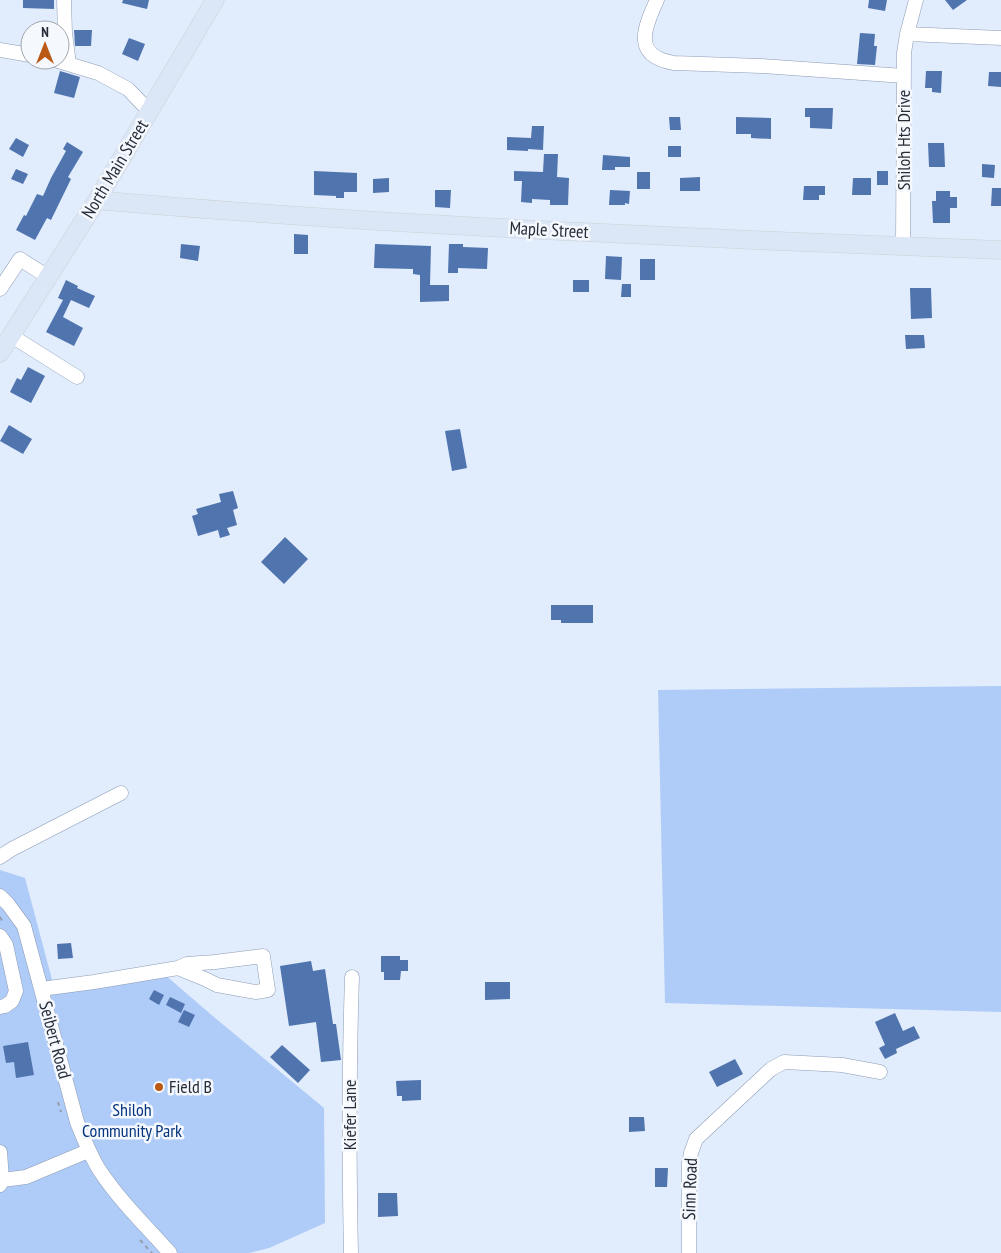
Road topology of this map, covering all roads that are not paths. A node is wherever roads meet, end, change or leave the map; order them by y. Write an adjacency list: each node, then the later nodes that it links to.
1 (64, 0): 5 (street)
2 (214, 0): 12 (main road, North Main Street)
3 (658, 0): 11 (street)
4 (916, 0): 6 (street, Shiloh Hts Drive)
5 (65, 20)
6 (907, 34): 7 (street); 11 (street, Shiloh Hts Drive)
7 (1001, 38)
8 (0, 50): 9 (street)
9 (20, 53)
10 (70, 64): 12 (street)
11 (904, 76): 14 (street, Shiloh Hts Drive)
12 (150, 112): 13 (main road, North Main Street)
13 (97, 200): 14 (main road, Maple Street); 16 (main road, North Main Street)
14 (903, 246): 15 (main road, Maple Street)
15 (1001, 250)
16 (48, 277): 17 (street); 18 (main road, North Main Street)
17 (0, 289)
18 (5, 332): 19 (main road, North Main Street); 20 (street)
19 (0, 353)
20 (77, 378)
21 (121, 793): 22 (street)
22 (0, 857)
23 (0, 896): 27 (street, Seibert Road)
24 (3, 941): 28 (street)
25 (178, 968): 25 (street); 27 (street)
26 (352, 977): 34 (street, Kiefer Lane)
27 (41, 989): 30 (street, Seibert Road)
28 (0, 1006)
29 (880, 1072): 35 (street, Sinn Road)
30 (88, 1151): 32 (street); 33 (street, Seibert Road)
31 (0, 1152): 32 (street)
32 (1, 1183)
33 (170, 1253)
34 (351, 1253)
35 (689, 1253)

